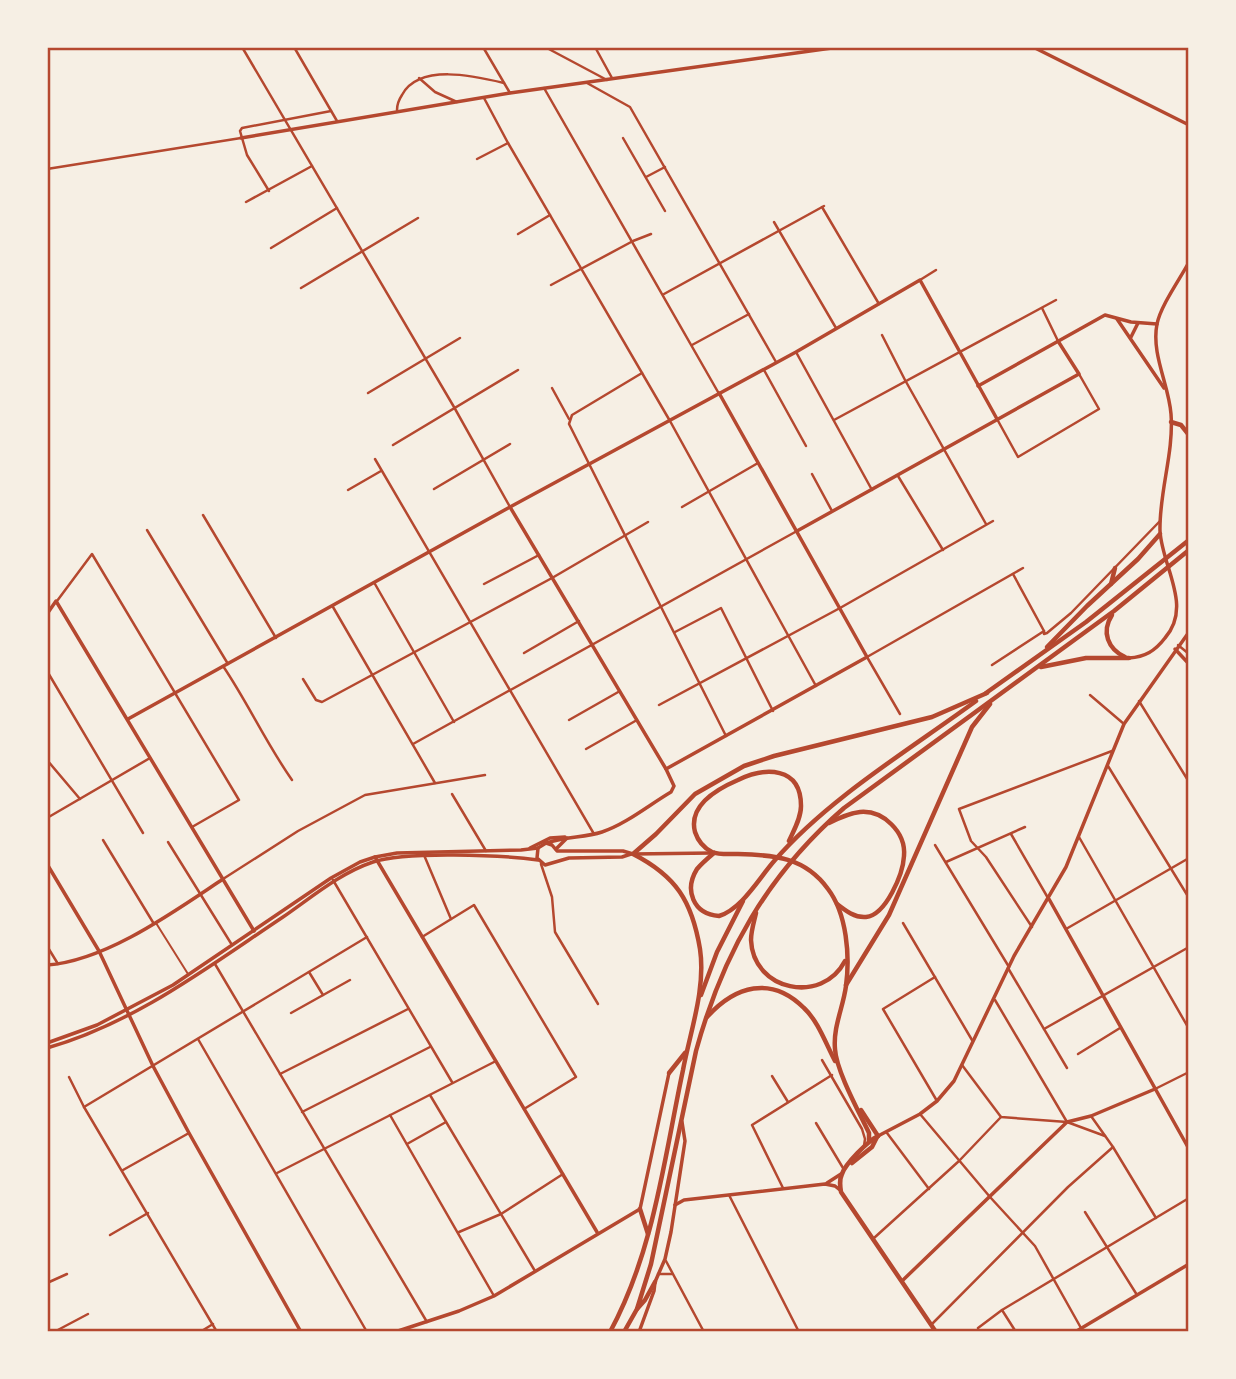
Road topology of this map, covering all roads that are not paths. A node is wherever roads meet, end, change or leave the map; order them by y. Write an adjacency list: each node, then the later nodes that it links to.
1 (242, 47): 18 (street)
2 (294, 47): 17 (street)
3 (483, 47): 10 (street)
4 (545, 47): 9 (street)
5 (595, 47): 9 (street)
6 (839, 47): 9 (street)
7 (1033, 47): 20 (street)
8 (419, 78): 10 (street); 15 (street); 16 (street)
9 (610, 79): 11 (street)
10 (504, 83): 13 (street)
11 (587, 83): 12 (street); 27 (street)
12 (544, 88): 13 (street); 40 (street)
13 (510, 93): 14 (street)
14 (484, 98): 15 (street); 24 (street)
15 (457, 102): 16 (street)
16 (397, 110): 19 (street)
17 (331, 111): 18 (street); 19 (street)
18 (284, 120): 21 (street); 22 (street)
19 (337, 121): 21 (street)
20 (1189, 125)
21 (288, 129): 22 (street); 26 (street)
22 (241, 138): 28 (street); 30 (street)
23 (622, 138): 29 (street)
24 (508, 143): 25 (street); 34 (street)
25 (477, 159)
26 (312, 166): 30 (street); 32 (street)
27 (664, 167): 29 (street); 44 (street)
28 (48, 169)
29 (645, 177): 33 (street)
30 (269, 191): 31 (street)
31 (246, 202)
32 (337, 208): 41 (street); 42 (street)
33 (665, 211)
34 (550, 215): 38 (street); 45 (street)
35 (418, 218): 42 (street)
36 (774, 222): 37 (street)
37 (780, 231): 44 (street); 52 (street); 58 (street)
38 (518, 234)
39 (651, 234): 40 (street)
40 (633, 241): 45 (street); 50 (street)
41 (271, 248)
42 (362, 252): 49 (street); 66 (street)
43 (1189, 262): 57 (street)
44 (720, 263): 50 (street); 54 (street)
45 (580, 268): 48 (street); 70 (street)
46 (936, 270): 47 (street)
47 (920, 280): 52 (street); 64 (street)
48 (551, 285)
49 (301, 288)
50 (664, 294): 63 (street)
51 (1056, 300): 53 (street)
52 (879, 304): 58 (street)
53 (1042, 308): 62 (street); 64 (street)
54 (749, 314): 63 (street); 67 (street)
55 (1116, 317): 56 (street); 61 (street); 62 (street)
56 (1138, 323): 57 (street); 61 (street)
57 (1157, 324): 75 (street)
58 (837, 329): 65 (street)
59 (882, 335): 72 (street)
60 (460, 338): 66 (street)
61 (1131, 338): 75 (street)
62 (1058, 341): 71 (street); 73 (street)
63 (692, 345): 77 (street)
64 (959, 351): 72 (street); 73 (street)
65 (796, 352): 67 (street); 81 (street)
66 (425, 359): 76 (street); 78 (street)
67 (776, 362): 68 (street)
68 (764, 369): 77 (street); 87 (street)
69 (518, 370): 78 (street)
70 (642, 373): 79 (street); 82 (street)
71 (1079, 374): 80 (street); 80 (street)
72 (905, 380): 81 (street); 88 (street)
73 (978, 386): 80 (street)
74 (552, 388): 79 (street)
75 (1166, 390): 83 (street)
76 (368, 393)
77 (719, 393): 82 (street); 91 (street)
78 (454, 407): 86 (street); 90 (street)
79 (569, 419): 92 (street)
80 (997, 419): 88 (street)
81 (834, 420): 97 (street)
82 (670, 421): 92 (street); 99 (street)
83 (1171, 422): 84 (highway); 105 (street)
84 (1189, 435)
85 (510, 444): 90 (street)
86 (393, 445)
87 (806, 446)
88 (944, 448): 95 (street); 107 (street)
89 (375, 459): 93 (street)
90 (484, 459): 96 (street); 100 (street)
91 (758, 463): 99 (street); 109 (street)
92 (590, 464): 100 (street); 111 (street)
93 (381, 471): 98 (street); 115 (street)
94 (812, 474): 102 (street)
95 (898, 476): 97 (street); 113 (street)
96 (434, 488)
97 (872, 489): 102 (street)
98 (348, 490)
99 (709, 491): 101 (street); 117 (street)
100 (510, 507): 115 (street); 116 (street)
101 (682, 507)
102 (832, 511): 109 (street)
103 (203, 515): 137 (street)
104 (993, 521): 107 (street)
105 (1160, 521): 110 (street); 119 (street)
106 (648, 522): 111 (street)
107 (986, 524): 113 (street)
108 (147, 530): 148 (street)
109 (797, 531): 117 (street); 128 (street)
110 (1160, 534): 124 (highway); 146 (street)
111 (626, 535): 121 (street); 127 (street)
112 (1187, 541): 142 (highway)
113 (943, 550): 128 (street)
114 (1189, 550): 129 (highway)
115 (430, 553): 122 (street); 131 (street)
116 (538, 555): 121 (street); 123 (street)
117 (747, 559): 127 (street); 136 (street)
118 (1023, 568): 120 (street)
119 (1115, 568): 124 (highway); 133 (street)
120 (1013, 574): 133 (street); 145 (street)
121 (552, 578): 131 (street); 132 (street)
122 (375, 584): 126 (street); 140 (street)
123 (484, 584)
124 (1111, 585): 142 (highway)
125 (57, 601): 130 (street); 158 (street); 166 (street)
126 (333, 607): 137 (street); 152 (street)
127 (663, 607): 134 (street); 138 (street)
128 (840, 608): 136 (street); 145 (street)
129 (1114, 611): 146 (highway); 150 (highway)
130 (47, 614)
131 (470, 621): 140 (street); 156 (street)
132 (579, 621): 138 (street); 141 (street)
133 (1044, 631): 149 (street)
134 (675, 632): 144 (street); 154 (street)
135 (1189, 632): 139 (street)
136 (788, 636): 144 (street); 155 (street)
137 (276, 638): 148 (street)
138 (594, 646): 156 (street); 157 (street)
139 (1177, 647): 143 (street); 147 (street); 162 (street)
140 (414, 653): 152 (street); 169 (street)
141 (524, 653)
142 (1040, 654): 159 (highway)
143 (1189, 654)
144 (746, 657): 154 (street); 164 (street)
145 (867, 657): 155 (street); 165 (street)
146 (1129, 658): 150 (highway)
147 (1189, 664)
148 (226, 665): 158 (street); 180 (street)
149 (992, 665)
150 (1037, 668): 161 (highway)
151 (47, 671): 181 (street)
152 (373, 675): 153 (street); 172 (street)
153 (303, 679)
154 (700, 682): 163 (street); 171 (street)
155 (816, 685): 164 (street)
156 (510, 691): 169 (street); 191 (street)
157 (620, 691): 167 (street); 168 (street)
158 (175, 692): 166 (street); 188 (street)
159 (987, 693): 198 (highway); 207 (highway)
160 (1090, 695): 170 (street)
161 (993, 700): 187 (highway); 246 (highway)
162 (1139, 701): 170 (street); 182 (street)
163 (659, 705)
164 (773, 711): 171 (street)
165 (900, 714)
166 (128, 719): 175 (street)
167 (569, 720)
168 (637, 720): 173 (street); 178 (street)
169 (454, 722): 172 (street)
170 (1124, 724): 174 (street)
171 (726, 736): 178 (street)
172 (413, 744): 183 (street)
173 (586, 749)
174 (1113, 750): 177 (street); 200 (street)
175 (150, 758): 181 (street); 188 (street)
176 (47, 760): 185 (street)
177 (1108, 766): 194 (street); 214 (street)
178 (666, 769): 191 (street)
179 (485, 775): 183 (street)
180 (292, 779)
181 (111, 781): 185 (street); 190 (street)
182 (1189, 782)
183 (436, 785): 215 (street)
184 (452, 794): 204 (street)
185 (80, 799): 186 (street)
186 (47, 818)
187 (825, 824): 222 (highway); 223 (highway)
188 (192, 827): 215 (street)
189 (1025, 827): 192 (street)
190 (143, 833)
191 (594, 834): 193 (street)
192 (1011, 834): 200 (street); 220 (street)
193 (567, 837): 197 (street); 202 (street); 203 (street)
194 (1079, 837): 220 (street); 221 (street)
195 (103, 840): 225 (street)
196 (168, 842): 217 (street)
197 (546, 843): 201 (street); 203 (street)
198 (788, 845): 205 (highway); 218 (highway)
199 (935, 845): 212 (street)
200 (978, 847): 212 (street); 227 (street)
201 (538, 848): 202 (street); 210 (street)
202 (528, 849): 204 (street)
203 (557, 850): 207 (street); 211 (street)
204 (486, 851): 206 (street)
205 (714, 853): 207 (street); 218 (highway); 223 (highway)
206 (424, 854): 209 (street); 210 (street); 224 (street)
207 (633, 854): 211 (street); 251 (highway)
208 (1189, 858): 214 (street)
209 (376, 859): 216 (street); 231 (street)
210 (539, 862): 211 (street); 250 (street)
211 (555, 862)
212 (946, 862): 240 (street)
213 (47, 864): 235 (street)
214 (1171, 868): 219 (street); 221 (street)
215 (223, 879): 217 (street); 229 (street)
216 (333, 880): 229 (street); 230 (street); 238 (street)
217 (201, 894): 225 (street); 232 (street)
218 (746, 894): 251 (highway)
219 (1189, 898)
220 (1049, 899): 227 (street); 228 (street)
221 (1116, 900): 228 (street); 241 (street)
222 (760, 904): 236 (highway); 256 (highway)
223 (837, 904): 236 (highway)
224 (451, 919): 231 (street); 286 (street)
225 (155, 923): 235 (street); 243 (lane)
226 (902, 923): 244 (street)
227 (1032, 927): 240 (street)
228 (1066, 929): 247 (street)
229 (254, 930): 232 (street)
230 (367, 937): 242 (street); 252 (street)
231 (422, 937): 268 (street)
232 (232, 945): 243 (street)
233 (47, 946): 237 (street)
234 (1189, 947): 241 (street)
235 (99, 951): 237 (street); 253 (street)
236 (847, 957): 246 (highway)
237 (58, 964): 239 (street)
238 (215, 964): 253 (street); 254 (street)
239 (47, 965)
240 (1009, 967): 249 (street); 258 (street)
241 (1154, 967): 247 (street); 259 (street)
242 (309, 972): 248 (street); 254 (street)
243 (188, 975): 253 (street)
244 (935, 978): 261 (street); 283 (street)
245 (350, 980): 248 (street)
246 (846, 986): 269 (highway)
247 (1102, 994): 257 (street); 258 (street)
248 (323, 995): 255 (street)
249 (995, 1000): 261 (street); 295 (street)
250 (598, 1004)
251 (696, 1007): 265 (highway)
252 (409, 1009): 263 (street); 275 (street)
253 (128, 1012): 262 (street); 264 (street); 271 (street)
254 (243, 1012): 260 (street); 275 (street)
255 (291, 1013)
256 (704, 1020): 269 (highway); 294 (highway)
257 (1121, 1027): 266 (street); 280 (street)
258 (1044, 1029): 272 (street)
259 (1189, 1029)
260 (198, 1039): 271 (street); 310 (street)
261 (973, 1042): 270 (street)
262 (47, 1043)
263 (431, 1047): 279 (street); 287 (street)
264 (47, 1048)
265 (687, 1049): 274 (highway); 331 (highway)
266 (1078, 1054)
267 (822, 1060): 276 (street)
268 (496, 1061): 279 (street); 286 (street)
269 (837, 1065): 281 (highway)
270 (961, 1065): 283 (street); 292 (street)
271 (153, 1066): 285 (street); 298 (street)
272 (1067, 1068)
273 (1189, 1072): 280 (street)
274 (669, 1073): 322 (street)
275 (279, 1074): 287 (street)
276 (832, 1075): 284 (street); 305 (street)
277 (69, 1076): 285 (street)
278 (772, 1076): 284 (street)
279 (452, 1082): 282 (street)
280 (1155, 1089): 291 (street); 306 (street)
281 (852, 1094): 288 (highway); 299 (highway)
282 (430, 1095): 290 (street); 293 (street)
283 (937, 1101): 289 (street)
284 (788, 1102): 313 (street)
285 (84, 1107): 309 (street)
286 (524, 1110): 311 (street)
287 (302, 1112): 304 (street)
288 (860, 1114): 299 (highway); 301 (highway)
289 (920, 1114): 297 (street); 307 (street)
290 (390, 1115): 302 (street); 304 (street)
291 (1091, 1116): 295 (street); 300 (street)
292 (1001, 1117): 295 (street); 307 (street)
293 (446, 1122): 302 (street); 325 (street)
294 (682, 1122): 317 (street); 346 (highway)
295 (1068, 1122): 300 (street); 318 (street)
296 (816, 1123): 308 (street)
297 (887, 1132): 299 (street); 314 (street)
298 (189, 1133): 309 (street); 358 (street)
299 (878, 1136): 301 (highway); 308 (highway)
300 (1105, 1136): 303 (street)
301 (869, 1141): 305 (highway)
302 (407, 1144): 329 (street)
303 (1113, 1147): 326 (street); 328 (street)
304 (323, 1148): 310 (street); 349 (street)
305 (863, 1149): 308 (highway)
306 (1189, 1149)
307 (959, 1161): 314 (street); 318 (street)
308 (845, 1169): 312 (street); 315 (highway)
309 (123, 1170): 324 (street)
310 (276, 1173): 359 (street)
311 (562, 1174): 325 (street); 327 (street)
312 (825, 1184): 313 (street); 315 (street)
313 (783, 1189): 316 (street)
314 (929, 1189): 332 (street)
315 (841, 1192): 332 (highway)
316 (729, 1195): 320 (street); 354 (street)
317 (676, 1197): 320 (street); 321 (street)
318 (990, 1197): 328 (street); 340 (street)
319 (1189, 1198): 326 (street)
320 (684, 1200): 321 (street)
321 (675, 1205): 334 (street)
322 (640, 1209): 327 (street); 331 (highway)
323 (1085, 1212): 333 (street)
324 (148, 1213): 330 (street); 350 (street)
325 (501, 1214): 329 (street); 336 (street)
326 (1156, 1218): 333 (street)
327 (597, 1232): 336 (street)
328 (1022, 1232): 342 (street); 351 (street)
329 (458, 1233): 345 (street)
330 (110, 1235)
331 (649, 1238): 361 (highway)
332 (873, 1239): 340 (highway)
333 (1108, 1248): 342 (street); 344 (street)
334 (665, 1259): 338 (street); 339 (street)
335 (1189, 1264): 344 (street)
336 (535, 1271): 345 (street)
337 (67, 1274): 343 (street)
338 (658, 1274): 339 (street); 341 (street)
339 (672, 1274): 364 (street)
340 (902, 1281): 351 (highway)
341 (655, 1282): 346 (highway); 363 (street)
342 (1053, 1282): 347 (street); 353 (street)
343 (47, 1283)
344 (1137, 1295): 353 (street)
345 (494, 1296): 349 (street)
346 (637, 1309): 362 (highway)
347 (1002, 1310): 352 (street); 367 (street)
348 (88, 1314): 355 (street)
349 (427, 1322): 360 (street)
350 (213, 1324): 356 (street); 357 (street)
351 (931, 1325): 366 (highway)
352 (978, 1328)
353 (1081, 1328): 368 (street)
354 (798, 1330): 365 (street)
355 (54, 1332)
356 (200, 1332)
357 (218, 1332)
358 (301, 1332)
359 (367, 1332)
360 (395, 1332)
361 (610, 1332)
362 (624, 1332)
363 (639, 1332)
364 (704, 1332)
365 (792, 1332)
366 (936, 1332)
367 (1016, 1332)
368 (1075, 1332)

